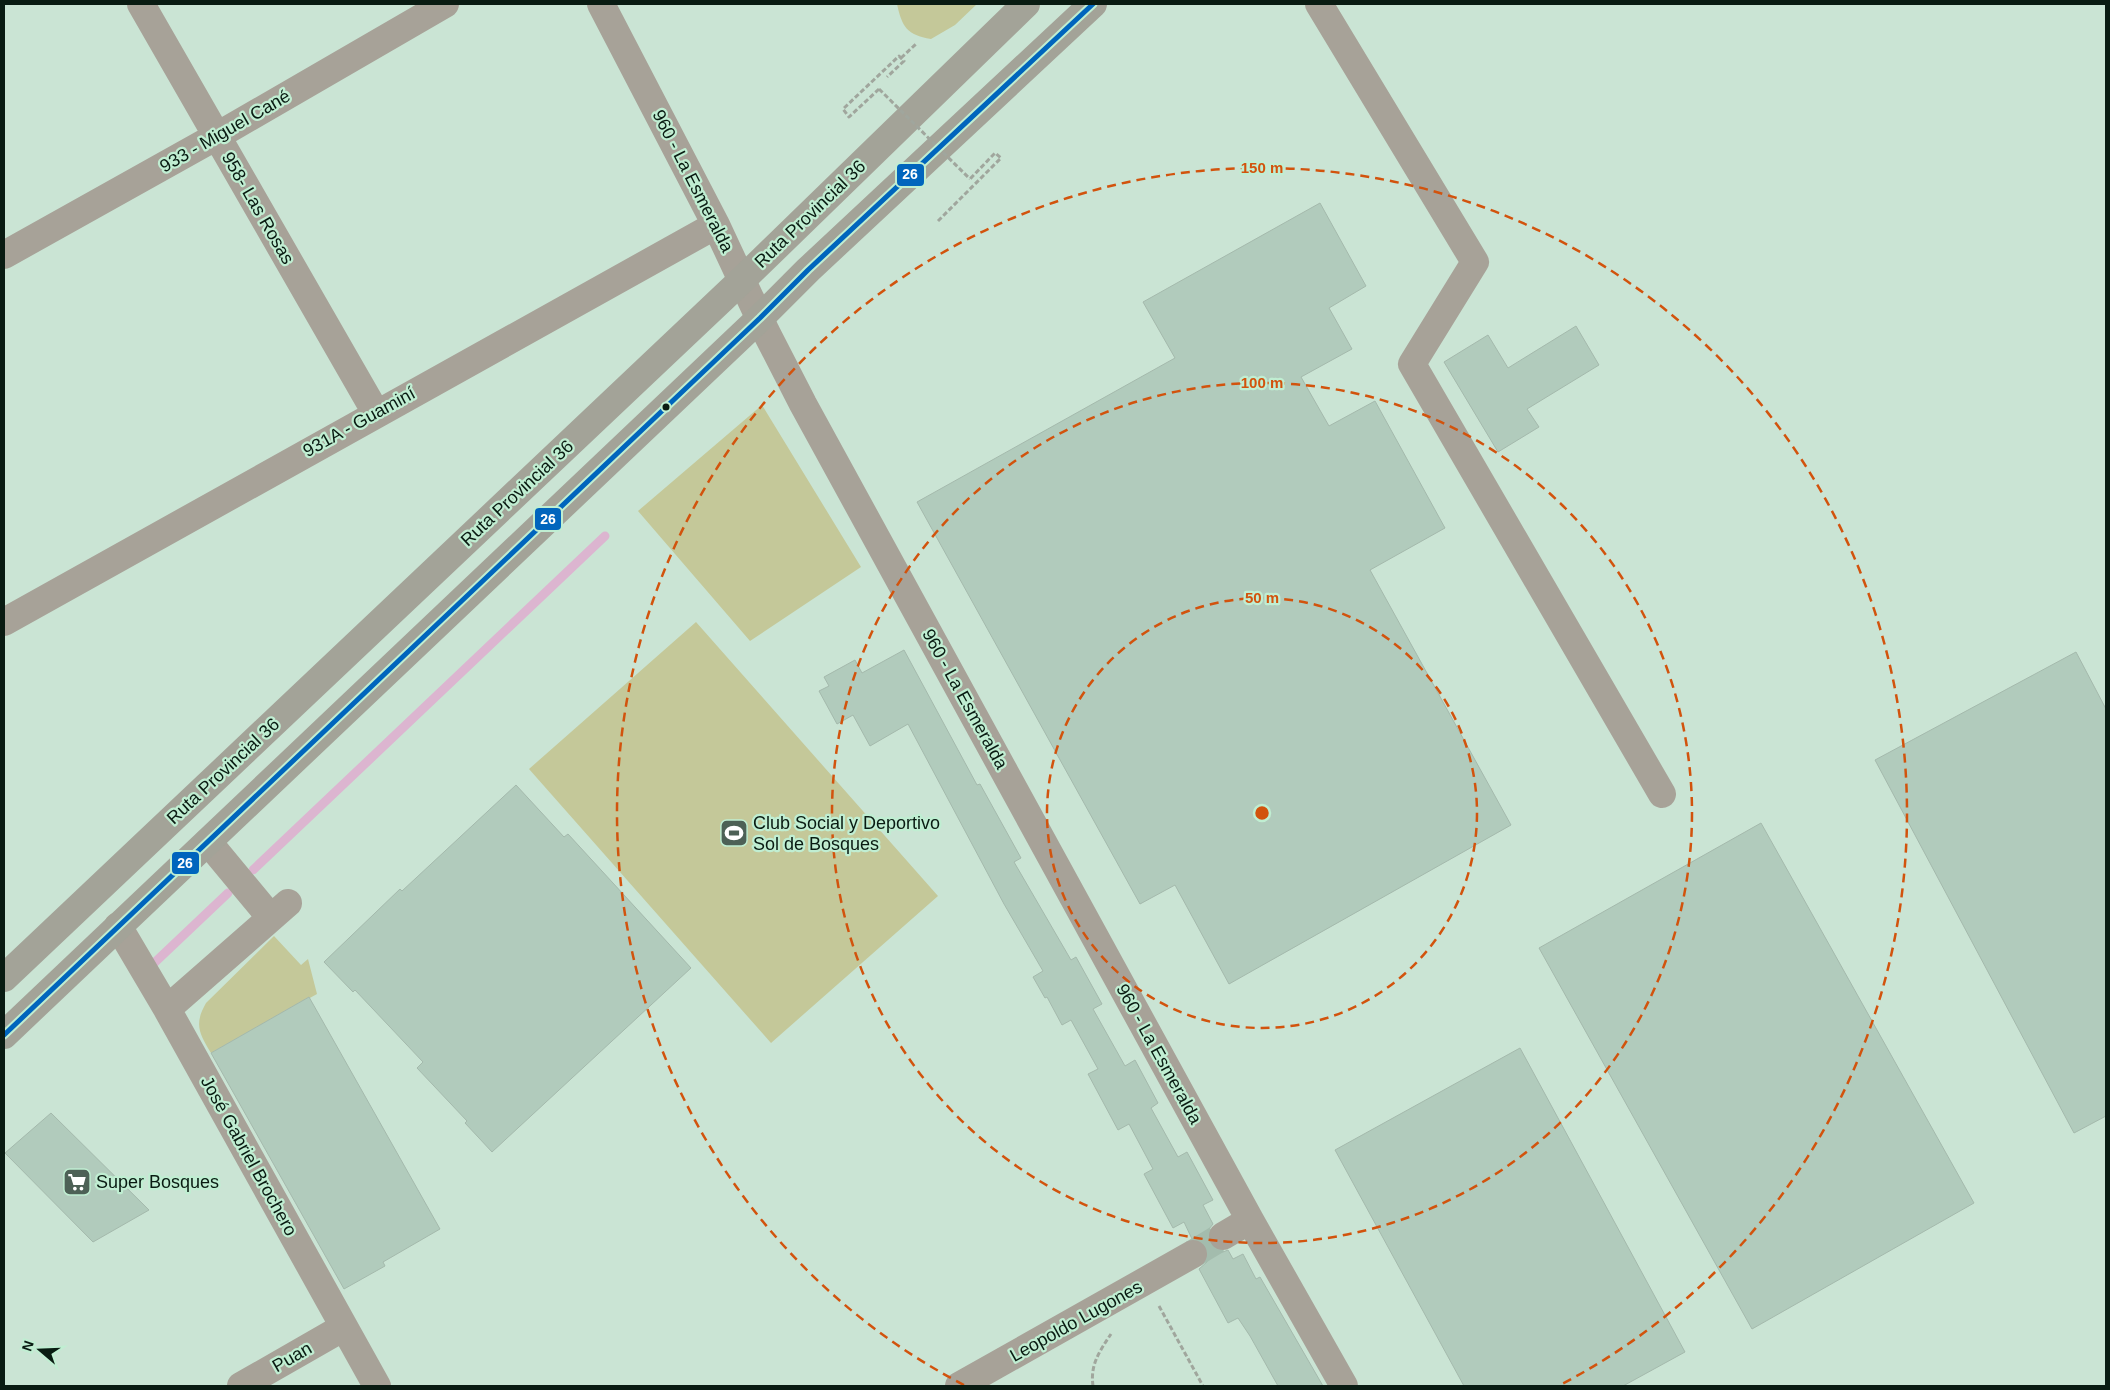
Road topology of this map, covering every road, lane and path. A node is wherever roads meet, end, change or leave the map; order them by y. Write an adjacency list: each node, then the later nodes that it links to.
1 (141, 4): 10 (street, 958- Las Rosas)
2 (445, 4): 10 (street, 933 - Miguel Cané)
3 (601, 4): 12 (street, 960 - La Esmeralda)
4 (1026, 4): 14 (main road, Ruta Provincial 36)
5 (1093, 4): 15 (main road)
6 (1319, 4): 18 (street)
7 (916, 44): 8 (path)
8 (901, 58): 9 (path); 11 (path, bridge)
9 (887, 77)
10 (217, 136): 13 (street, 933 - Miguel Cané); 16 (street, 958- Las Rosas)
11 (938, 221)
12 (716, 225): 14 (street, 960 - La Esmeralda); 16 (street, 931A - Guaminí)
13 (4, 255)
14 (743, 279): 15 (street, 960 - La Esmeralda); 21 (main road, Ruta Provincial 36)
15 (760, 318): 19 (main road); 24 (street, 960 - La Esmeralda)
16 (376, 413): 17 (street, 931A - Guaminí)
17 (4, 622)
18 (1662, 794)
19 (208, 842): 20 (main road); 22 (street)
20 (118, 926): 22 (street, José Gabriel Brochero); 23 (main road)
21 (4, 978)
22 (167, 1009): 29 (street, José Gabriel Brochero)
23 (4, 1035)
24 (1250, 1220): 25 (street); 35 (street, 960 - La Esmeralda)
25 (1223, 1236)
26 (1193, 1254): 27 (street, Leopoldo Lugones)
27 (1120, 1296): 32 (street, Leopoldo Lugones); 33 (path)
28 (1158, 1304): 34 (path)
29 (344, 1327): 30 (street, Puan); 31 (street, José Gabriel Brochero)
30 (241, 1386)
31 (377, 1386)
32 (959, 1386)
33 (1093, 1386)
34 (1203, 1386)
35 (1344, 1386)

